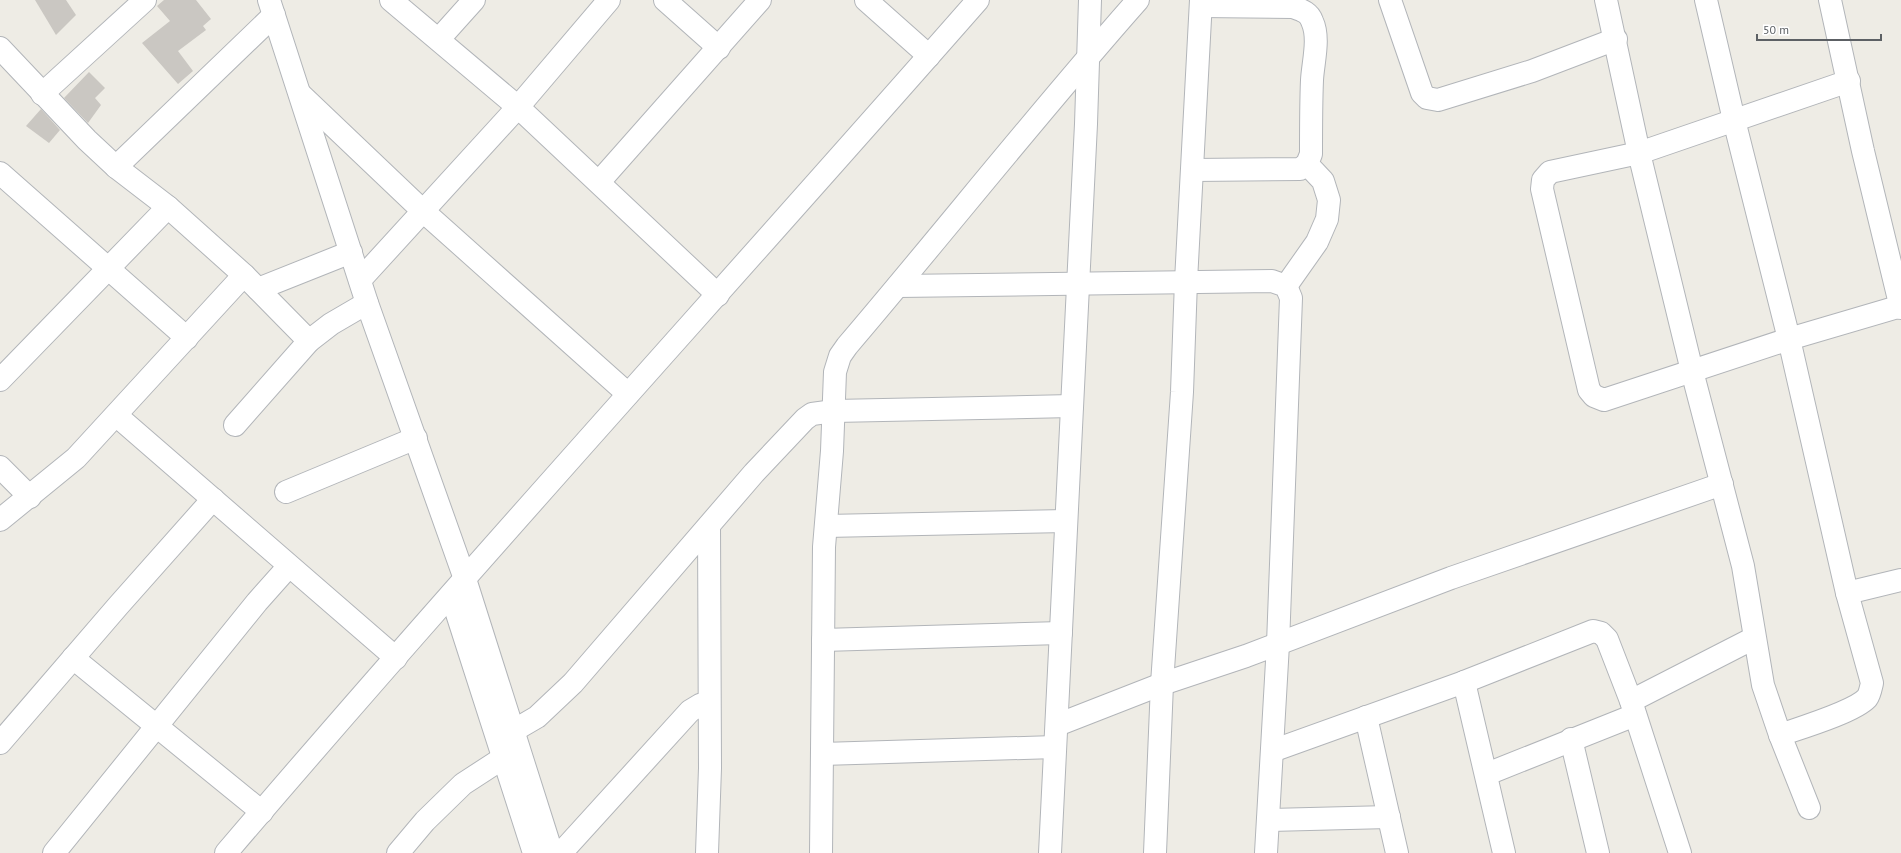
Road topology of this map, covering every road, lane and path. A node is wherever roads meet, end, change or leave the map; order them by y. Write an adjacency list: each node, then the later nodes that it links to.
1 (145, 0): 25 (street)
2 (391, 0): 17 (street)
3 (474, 0): 17 (street)
4 (608, 0): 26 (street)
5 (665, 0): 20 (street)
6 (760, 0): 20 (street)
7 (866, 0): 21 (street)
8 (978, 0): 21 (street)
9 (1090, 0): 22 (street)
10 (1138, 0): 22 (street)
11 (1390, 0): 18 (street)
12 (1606, 0): 18 (street)
13 (1706, 0): 27 (street)
14 (1830, 0): 23 (street)
15 (1201, 3): 29 (street); 31 (street)
16 (271, 7): 24 (street); 30 (street)
17 (439, 39): 26 (street)
18 (1616, 39): 28 (street)
19 (0, 48): 25 (street)
20 (719, 48): 33 (street)
21 (929, 56): 44 (street)
22 (1087, 57): 41 (street); 42 (street)
23 (1849, 81): 27 (street); 46 (street)
24 (298, 92): 35 (street); 36 (street)
25 (42, 94): 30 (street)
26 (518, 107): 33 (street); 35 (street)
27 (1734, 120): 28 (street); 48 (street)
28 (1639, 153): 50 (street); 50 (street)
29 (1307, 164): 31 (street); 43 (street)
30 (116, 166): 34 (street)
31 (1193, 170): 39 (street)
32 (0, 173): 37 (street)
33 (598, 182): 44 (street)
34 (168, 207): 37 (street); 40 (street)
35 (423, 211): 38 (street); 52 (street)
36 (351, 252): 38 (street); 40 (street)
37 (108, 269): 47 (street); 51 (street)
38 (360, 280): 45 (street)
39 (1186, 281): 41 (street); 43 (street); 78 (street)
40 (251, 282): 47 (street); 49 (street)
41 (1077, 283): 42 (street); 53 (street)
42 (898, 286): 54 (street)
43 (1286, 286): 74 (street)
44 (718, 295): 52 (street)
45 (367, 303): 49 (street); 57 (street)
46 (1901, 307): 48 (street)
47 (187, 338): 55 (street)
48 (1789, 338): 50 (street); 70 (street)
49 (309, 341): 56 (street)
50 (1692, 371): 59 (street)
51 (0, 380)
52 (628, 394): 69 (street)
53 (1072, 406): 54 (street); 64 (street)
54 (834, 411): 65 (street); 66 (street)
55 (117, 416): 61 (street); 62 (street)
56 (234, 425)
57 (416, 438): 60 (street); 69 (street)
58 (0, 467): 61 (street)
59 (1722, 484): 72 (street); 74 (street)
60 (286, 492)
61 (30, 497): 63 (street)
62 (213, 499): 67 (street); 75 (street)
63 (0, 520)
64 (1066, 521): 66 (street); 71 (street)
65 (709, 526): 79 (street); 84 (street)
66 (826, 526): 73 (street)
67 (289, 566): 76 (street); 83 (street)
68 (1901, 580): 70 (street)
69 (458, 587): 76 (street); 84 (street)
70 (1847, 593): 85 (street)
71 (1061, 633): 73 (street); 82 (street)
72 (1754, 638): 80 (street); 85 (street)
73 (823, 640): 90 (street)
74 (1278, 644): 78 (street); 89 (street)
75 (73, 658): 83 (street); 87 (street)
76 (396, 658): 94 (street)
77 (1464, 682): 80 (street); 81 (street); 92 (street)
78 (1162, 684): 82 (street); 106 (street)
79 (709, 702): 102 (street); 103 (street)
80 (1633, 708): 86 (street); 111 (street)
81 (1366, 717): 89 (street); 95 (street)
82 (1056, 724): 88 (street)
83 (157, 727): 94 (street); 97 (street)
84 (505, 733): 91 (street); 101 (street)
85 (1780, 735): 93 (street)
86 (1571, 739): 92 (street); 110 (street)
87 (0, 743)
88 (1055, 747): 90 (street); 105 (street)
89 (1272, 751): 96 (street)
90 (822, 754): 104 (street)
91 (503, 758): 99 (street); 100 (street)
92 (1487, 774): 109 (street)
93 (1809, 808)
94 (262, 812): 98 (street)
95 (1389, 817): 96 (street); 108 (street)
96 (1268, 820): 107 (street)
97 (54, 853)
98 (226, 853)
99 (398, 853)
100 (534, 853)
101 (552, 853)
102 (561, 853)
103 (707, 853)
104 (821, 853)
105 (1050, 853)
106 (1155, 853)
107 (1266, 853)
108 (1396, 853)
109 (1504, 853)
110 (1598, 853)
111 (1680, 853)

